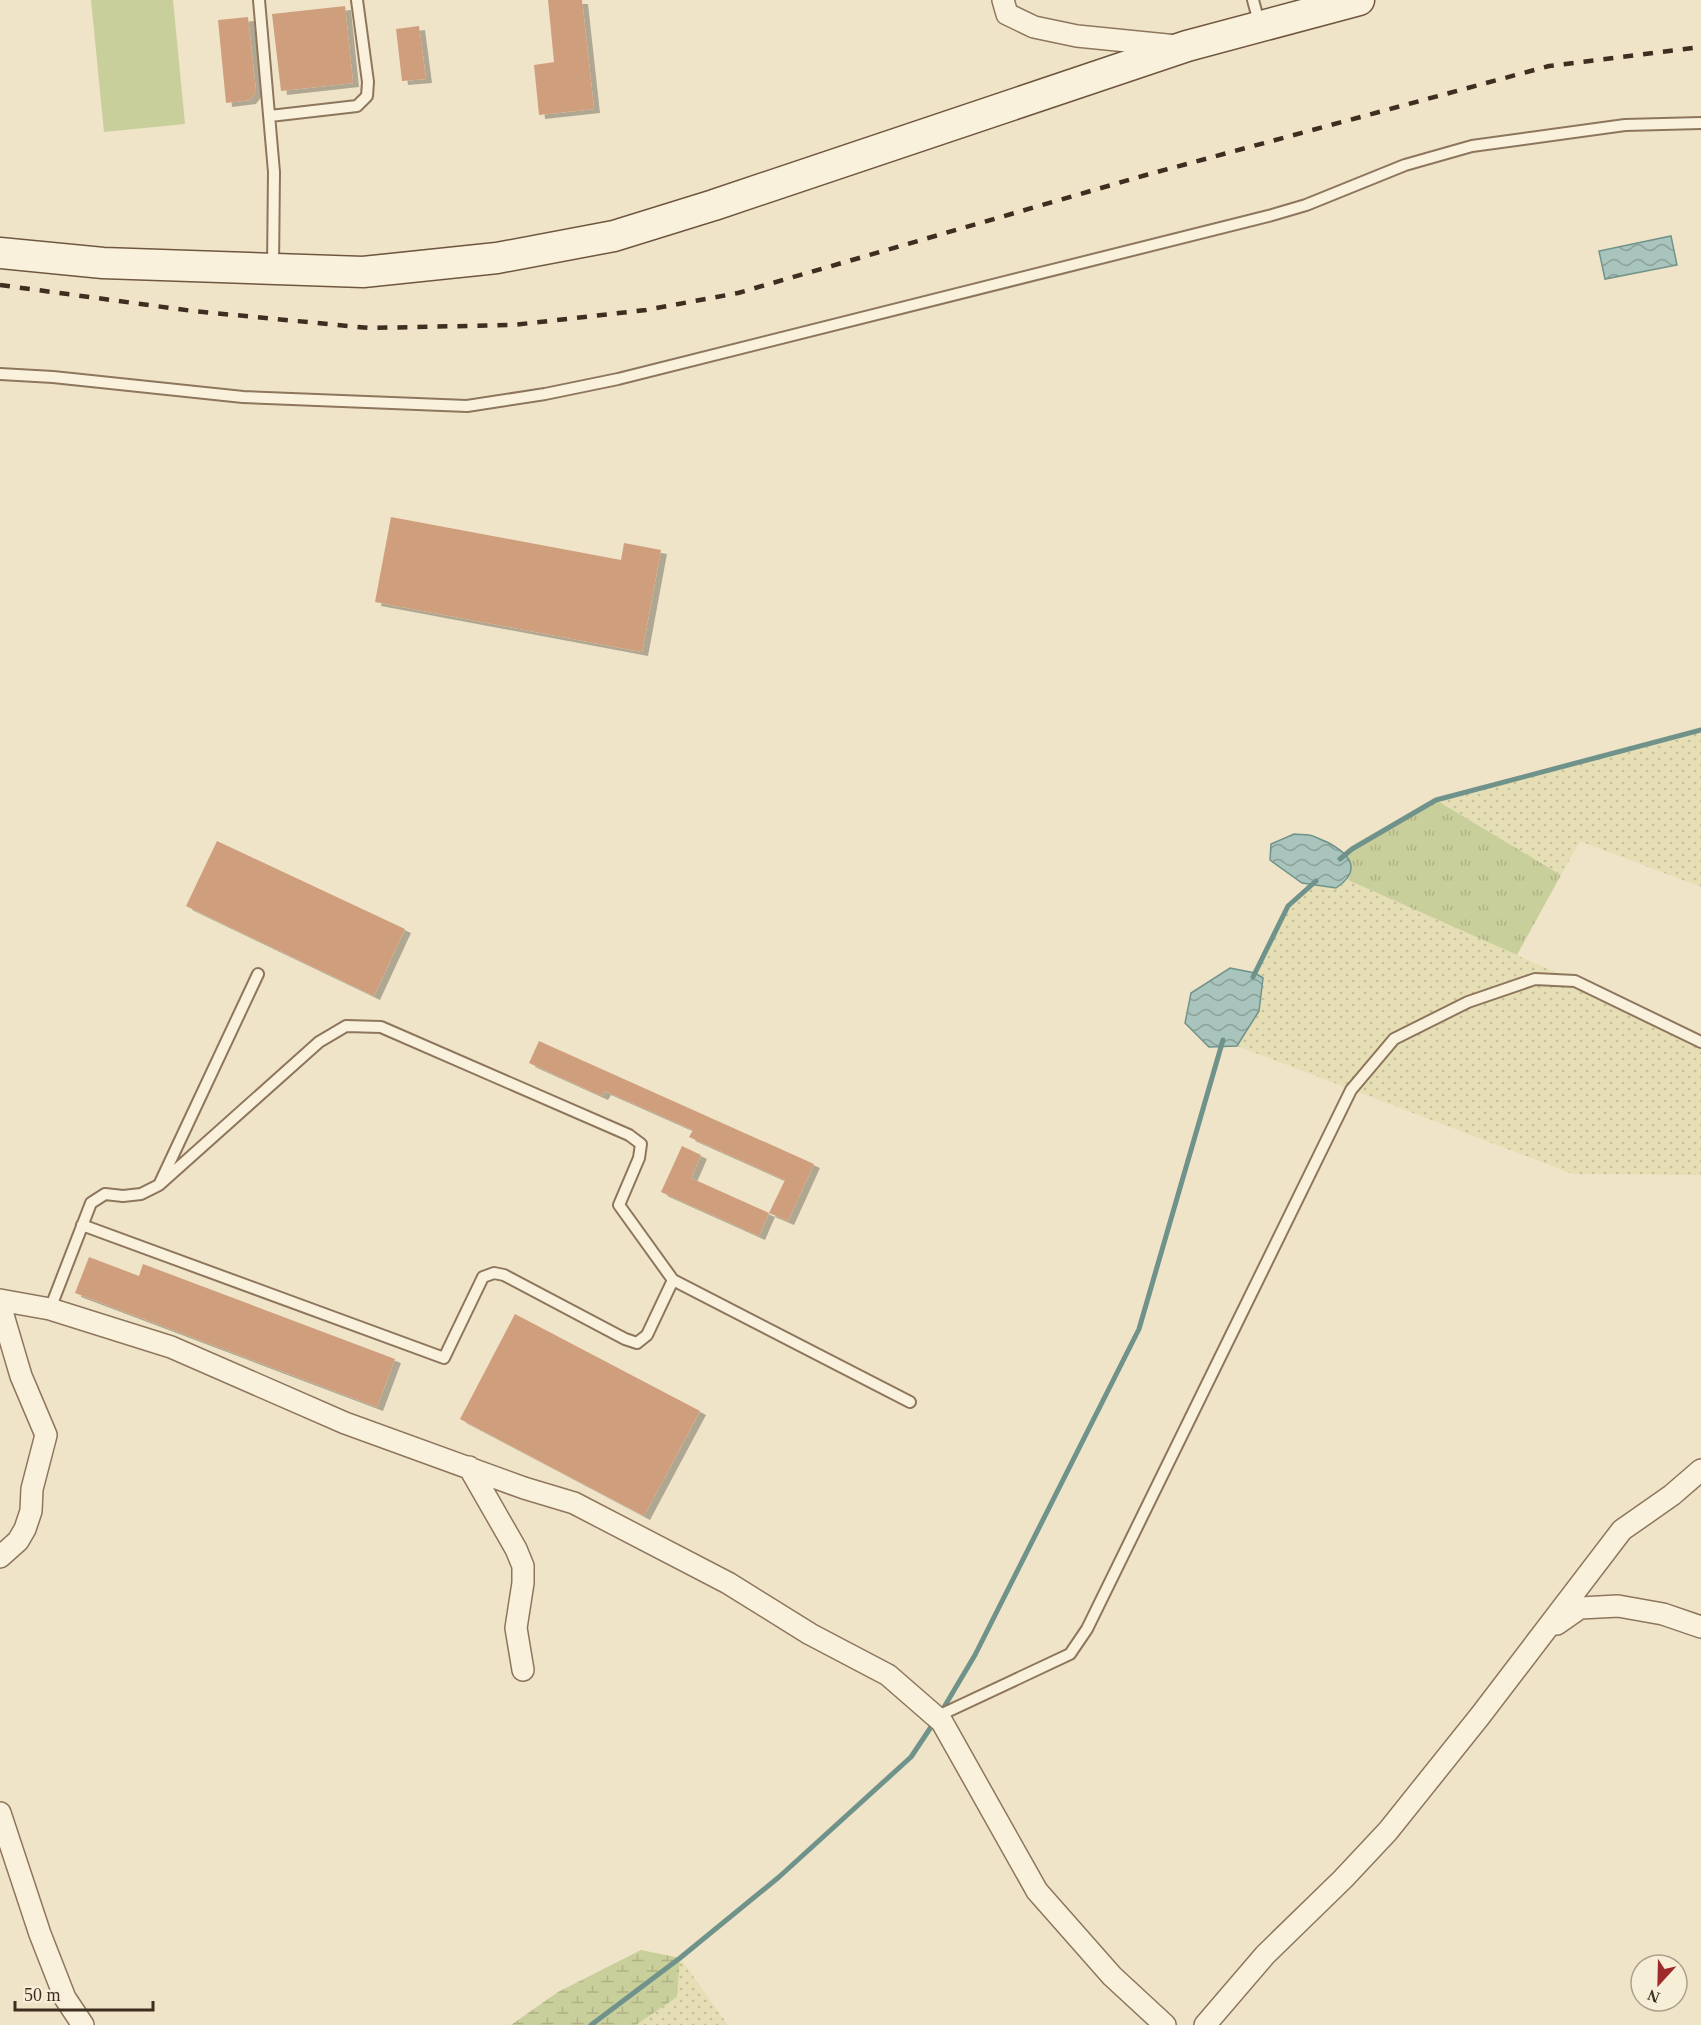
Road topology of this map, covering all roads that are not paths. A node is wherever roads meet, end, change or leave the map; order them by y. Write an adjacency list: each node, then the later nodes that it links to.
1 (259, 0): 7 (lane)
2 (357, 0): 7 (lane)
3 (1003, 0): 6 (street)
4 (1359, 0): 5 (street)
5 (1257, 13): 6 (street)
6 (1187, 46): 10 (street)
7 (270, 116): 10 (lane)
8 (1701, 123): 11 (lane)
9 (0, 253): 10 (street)
10 (273, 268)
11 (0, 374)
12 (258, 974): 14 (lane)
13 (1701, 1042): 27 (lane)
14 (159, 1185): 15 (lane); 16 (lane)
15 (82, 1225): 16 (lane); 19 (lane)
16 (674, 1280): 20 (lane)
17 (0, 1300): 19 (street)
18 (0, 1305): 23 (street)
19 (50, 1309): 21 (street)
20 (910, 1402)
21 (469, 1467): 26 (street); 27 (street)
22 (1701, 1470): 25 (street)
23 (0, 1557)
24 (1701, 1627): 25 (street)
25 (1539, 1637): 31 (street)
26 (523, 1670)
27 (938, 1716): 30 (street)
28 (0, 1813): 29 (street)
29 (83, 2025)
30 (1165, 2025)
31 (1204, 2025)

